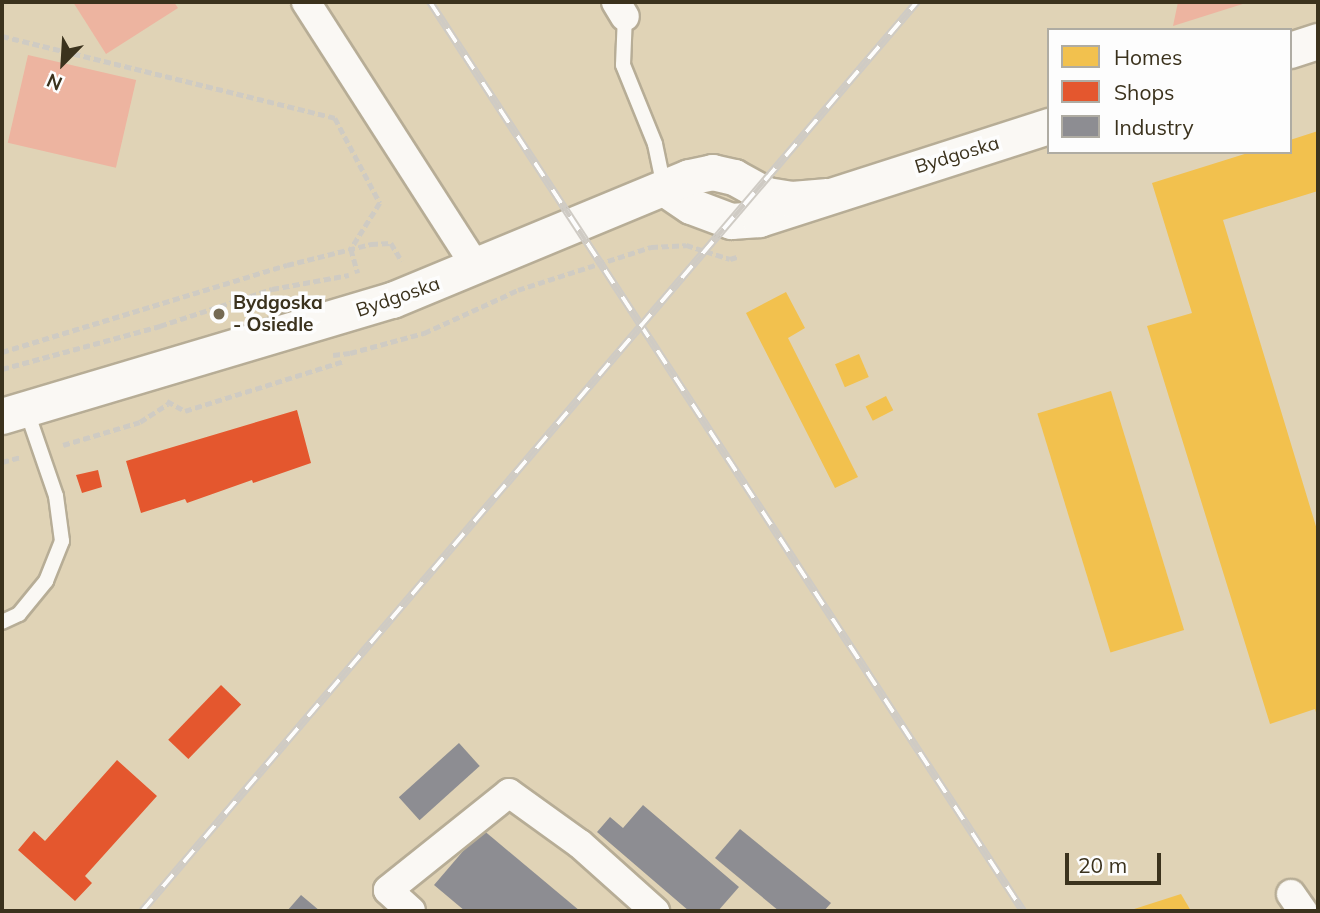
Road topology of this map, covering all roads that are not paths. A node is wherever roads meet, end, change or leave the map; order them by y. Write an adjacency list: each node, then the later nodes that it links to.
1 (306, 2): 7 (street)
2 (623, 7): 6 (lane)
3 (1318, 41): 4 (street)
4 (1292, 49)
5 (1047, 127): 6 (street, Bydgoska)
6 (664, 188): 7 (street, Bydgoska)
7 (476, 267): 8 (street, Bydgoska)
8 (14, 413): 9 (lane)
9 (2, 622)
10 (411, 911): 11 (street)
11 (656, 911)

